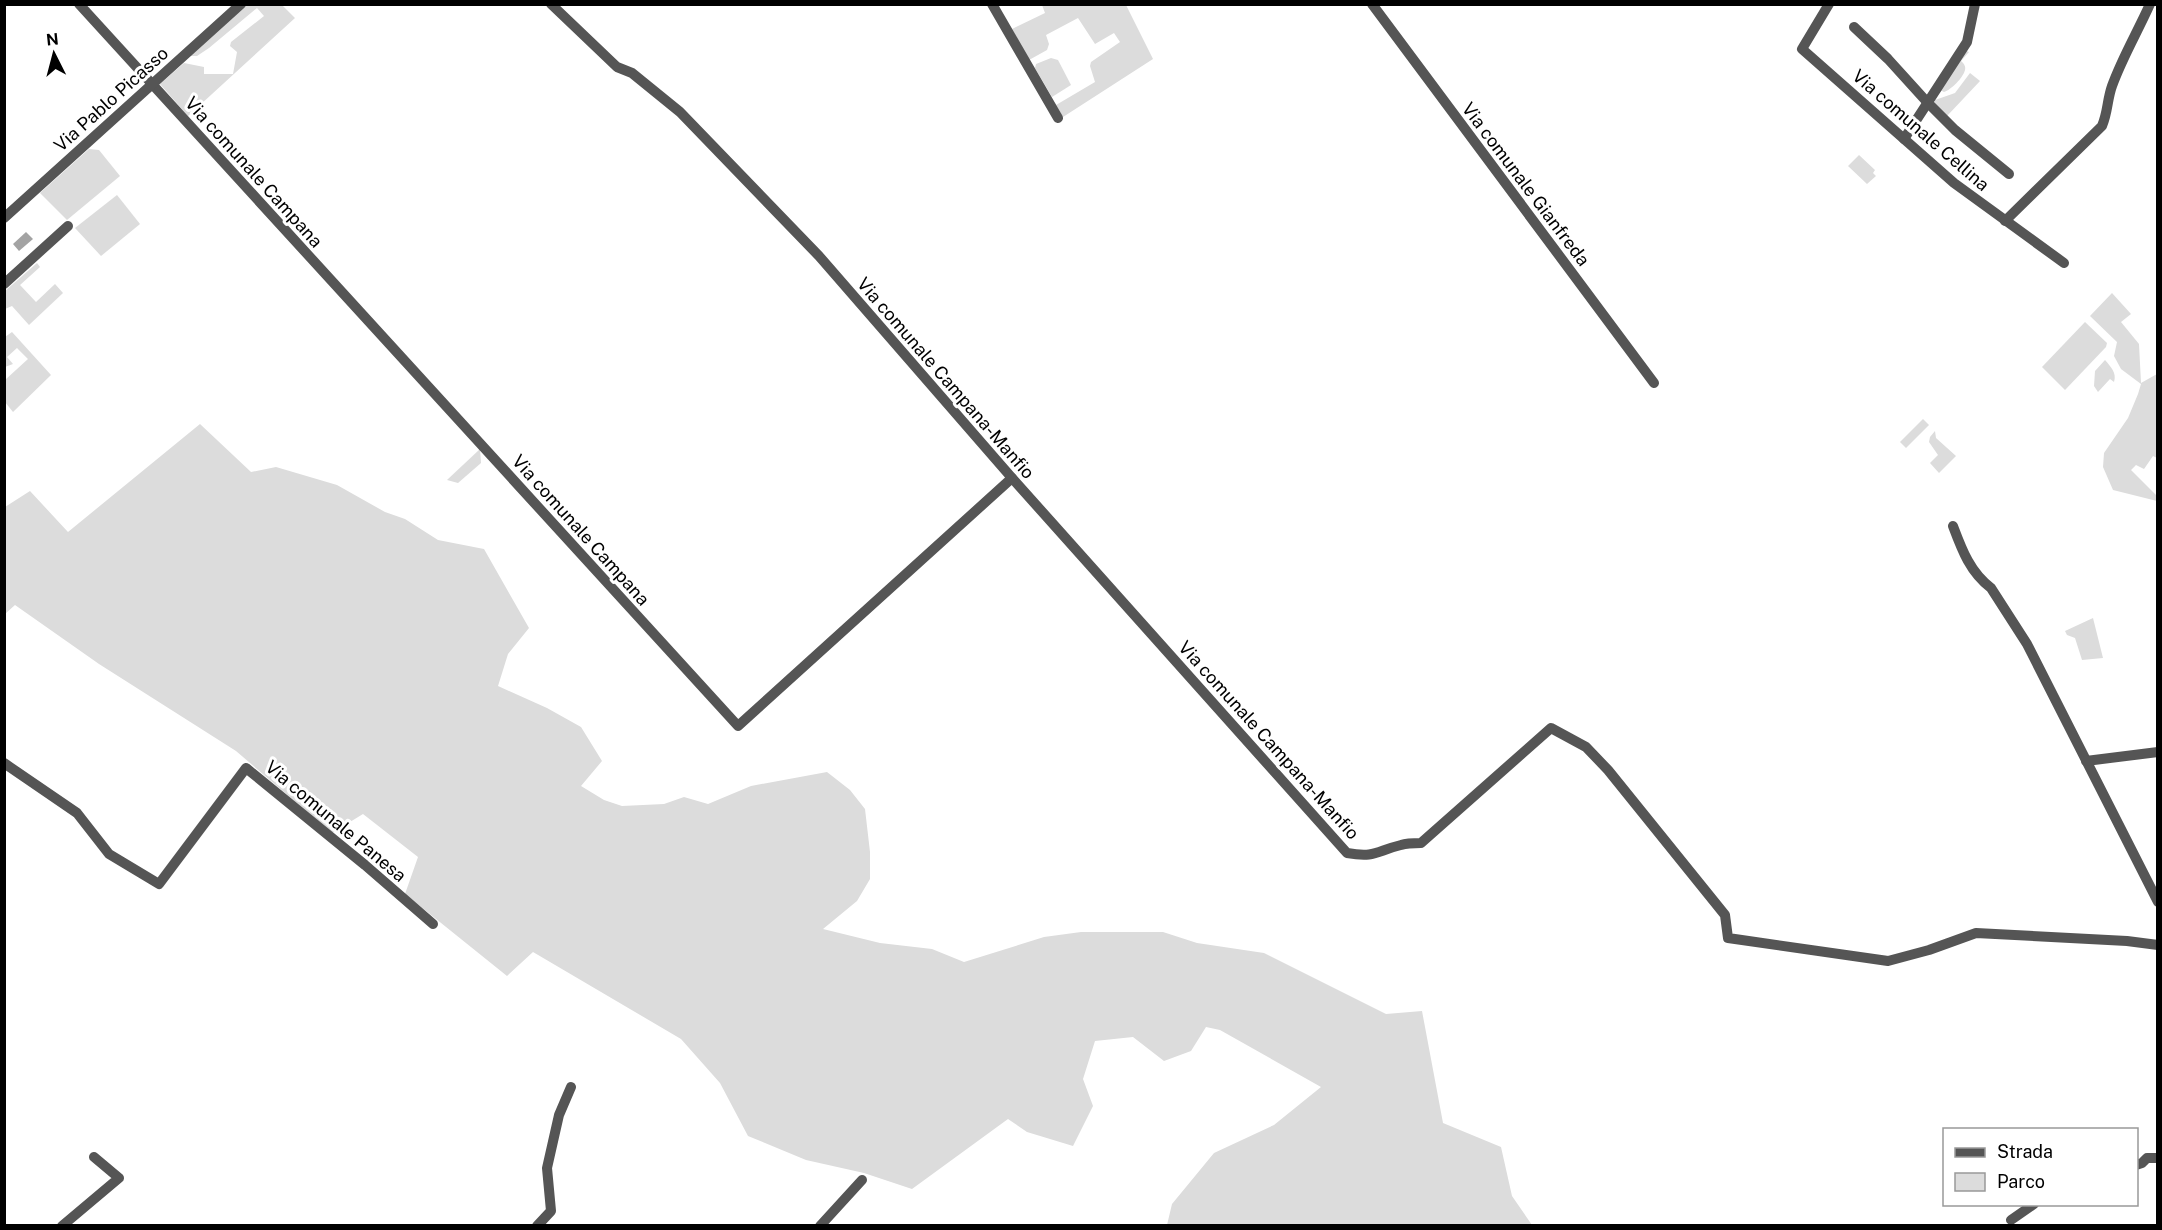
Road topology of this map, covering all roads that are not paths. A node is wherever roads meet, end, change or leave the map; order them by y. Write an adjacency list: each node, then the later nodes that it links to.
1 (80, 4): 10 (street)
2 (241, 4): 10 (street, Via Pablo Picasso)
3 (551, 4): 21 (street, Via comunale Campana-Manfio)
4 (993, 4): 12 (street)
5 (1372, 4): 20 (street, Via comunale Gianfreda)
6 (1829, 4): 13 (street, Via comunale Cellina)
7 (1975, 4): 11 (street)
8 (2150, 4): 16 (street)
9 (1854, 27): 11 (street)
10 (152, 84): 15 (street, Via Pablo Picasso); 21 (street, Via comunale Campana)
11 (1927, 102): 13 (street); 14 (street)
12 (1058, 118)
13 (1904, 139): 16 (street, Via comunale Cellina)
14 (2009, 174)
15 (4, 218)
16 (2005, 221): 18 (street, Via comunale Cellina)
17 (68, 226): 19 (street)
18 (2064, 263)
19 (4, 284)
20 (1654, 383)
21 (1012, 478): 28 (street, Via comunale Campana-Manfio)
22 (1953, 526): 24 (street)
23 (2157, 752): 24 (street)
24 (2086, 761): 26 (street)
25 (4, 763): 27 (street, Via comunale Panesa)
26 (2157, 903)
27 (433, 924)
28 (2157, 945)
29 (571, 1087): 37 (street)
30 (94, 1157): 36 (street)
31 (2157, 1158): 32 (street)
32 (2138, 1164)
33 (862, 1180): 38 (street)
34 (2031, 1206): 35 (street)
35 (2011, 1220)
36 (62, 1226)
37 (537, 1226)
38 (820, 1226)

